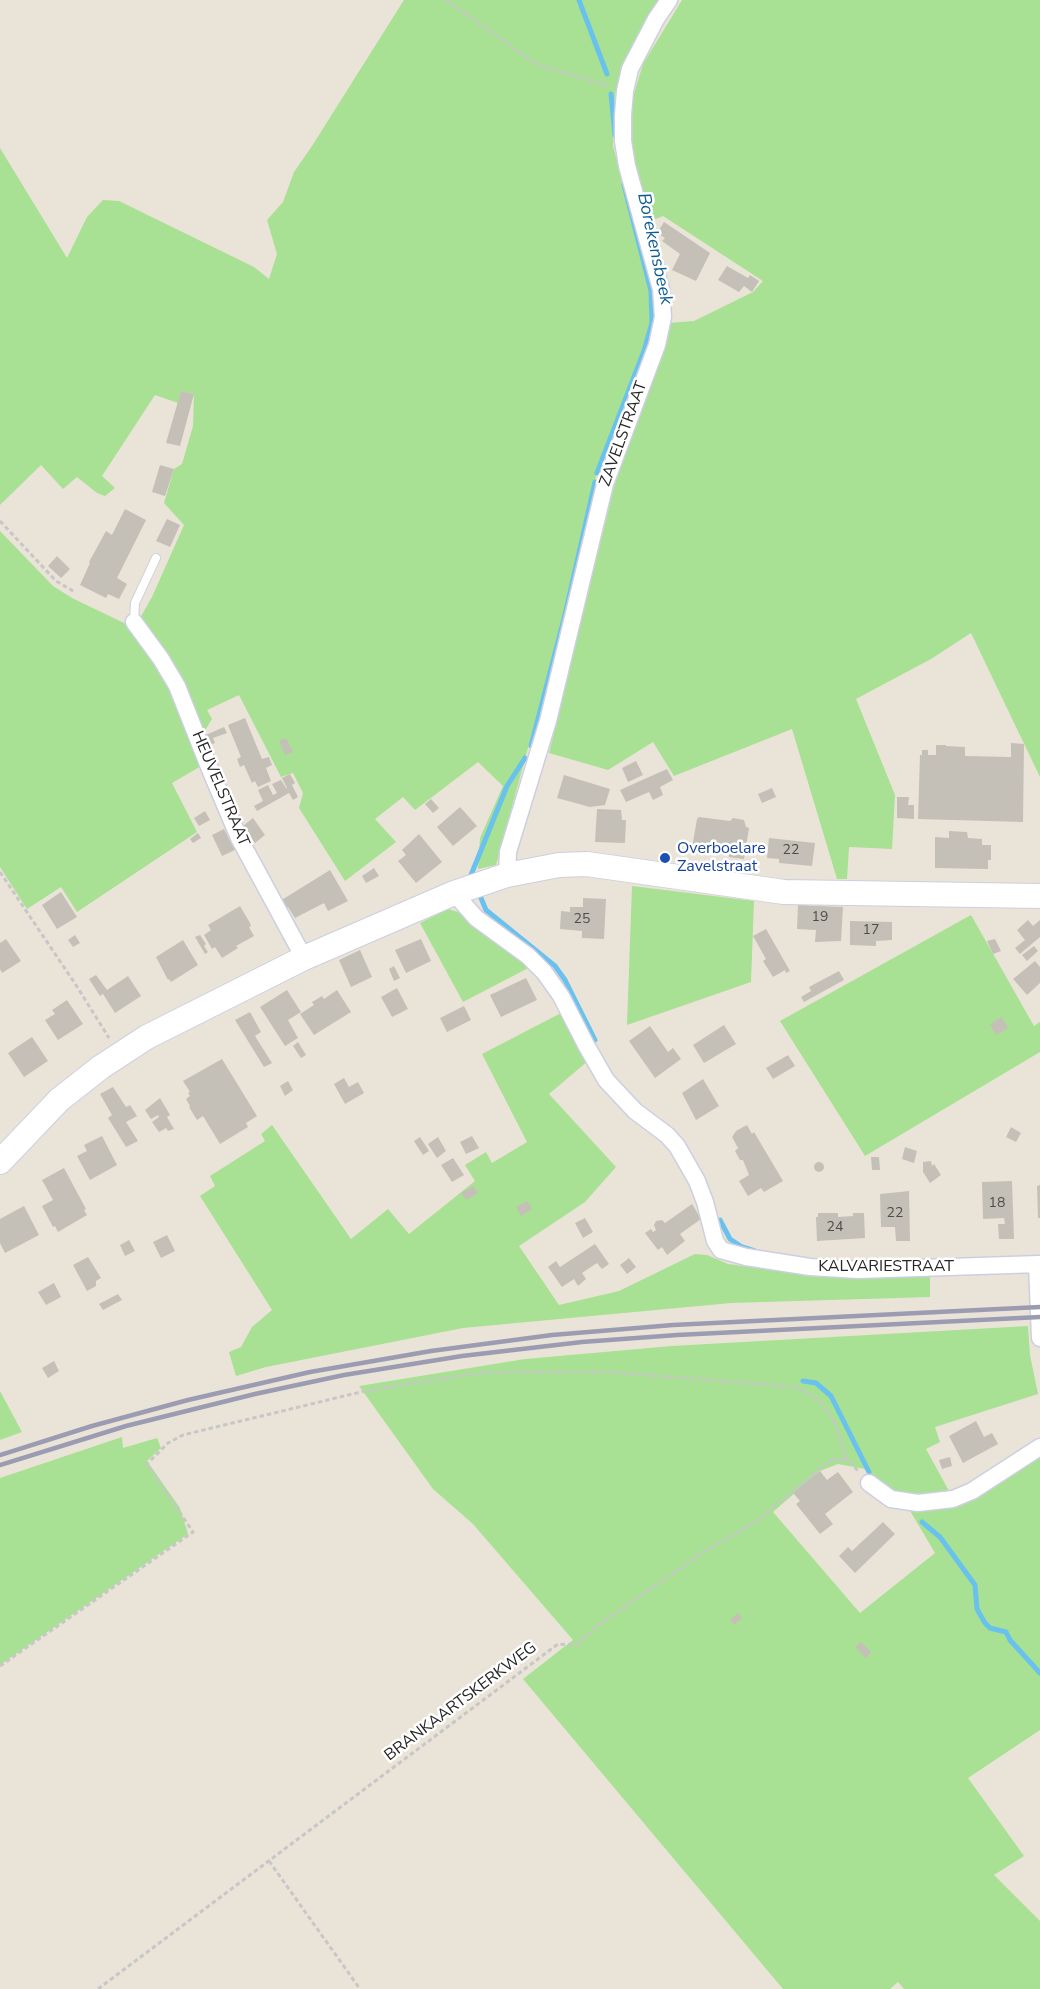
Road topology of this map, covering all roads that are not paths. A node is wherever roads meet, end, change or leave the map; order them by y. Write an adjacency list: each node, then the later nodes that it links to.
1 (669, 0): 4 (street, ZAVELSTRAAT)
2 (156, 558): 3 (lane)
3 (134, 622): 7 (street, HEUVELSTRAAT)
4 (507, 875): 5 (street); 6 (street)
5 (464, 890): 7 (street); 9 (street, KALVARIESTRAAT)
6 (1040, 896)
7 (304, 958): 8 (street)
8 (0, 1162)
9 (1038, 1264): 10 (street)
10 (1040, 1338)
11 (1040, 1447): 12 (street)
12 (869, 1483)

